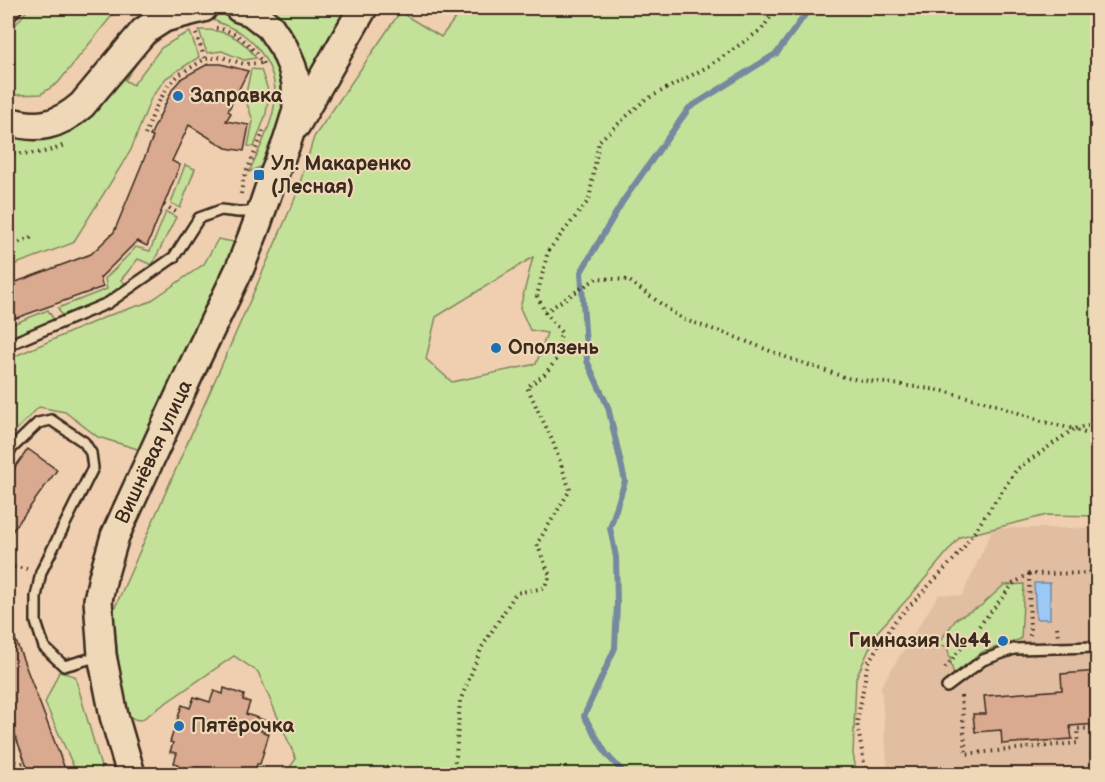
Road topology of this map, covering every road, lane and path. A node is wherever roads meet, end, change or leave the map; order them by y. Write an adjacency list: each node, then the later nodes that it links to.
1 (17, 8): 5 (lane)
2 (238, 8): 10 (street)
3 (363, 8): 10 (street)
4 (777, 8): 18 (path)
5 (8, 20)
6 (204, 21): 7 (path); 7 (path); 8 (street)
7 (206, 59): 9 (path)
8 (8, 121)
9 (145, 135)
10 (276, 135): 14 (street, Вишнёвая улица); 14 (path)
11 (73, 141): 12 (path)
12 (8, 152)
13 (164, 205): 15 (path)
14 (250, 212): 19 (lane); 30 (street, Вишнёвая улица)
15 (178, 213)
16 (35, 236): 17 (path)
17 (8, 247)
18 (545, 312): 21 (path); 38 (path)
19 (8, 345)
20 (1098, 424): 21 (path)
21 (1074, 429): 22 (path); 39 (path)
22 (1098, 438)
23 (8, 452): 25 (lane)
24 (8, 566): 25 (path)
25 (41, 572): 30 (lane)
26 (1098, 573): 27 (path)
27 (1029, 574): 29 (path); 31 (path)
28 (1098, 647): 29 (lane)
29 (1030, 649): 32 (lane)
30 (102, 655): 37 (street, Вишнёвая улица)
31 (945, 669)
32 (947, 687)
33 (961, 696): 34 (path)
34 (1098, 728)
35 (8, 744): 36 (path)
36 (25, 762)
37 (131, 774)
38 (452, 774)
39 (866, 774)

